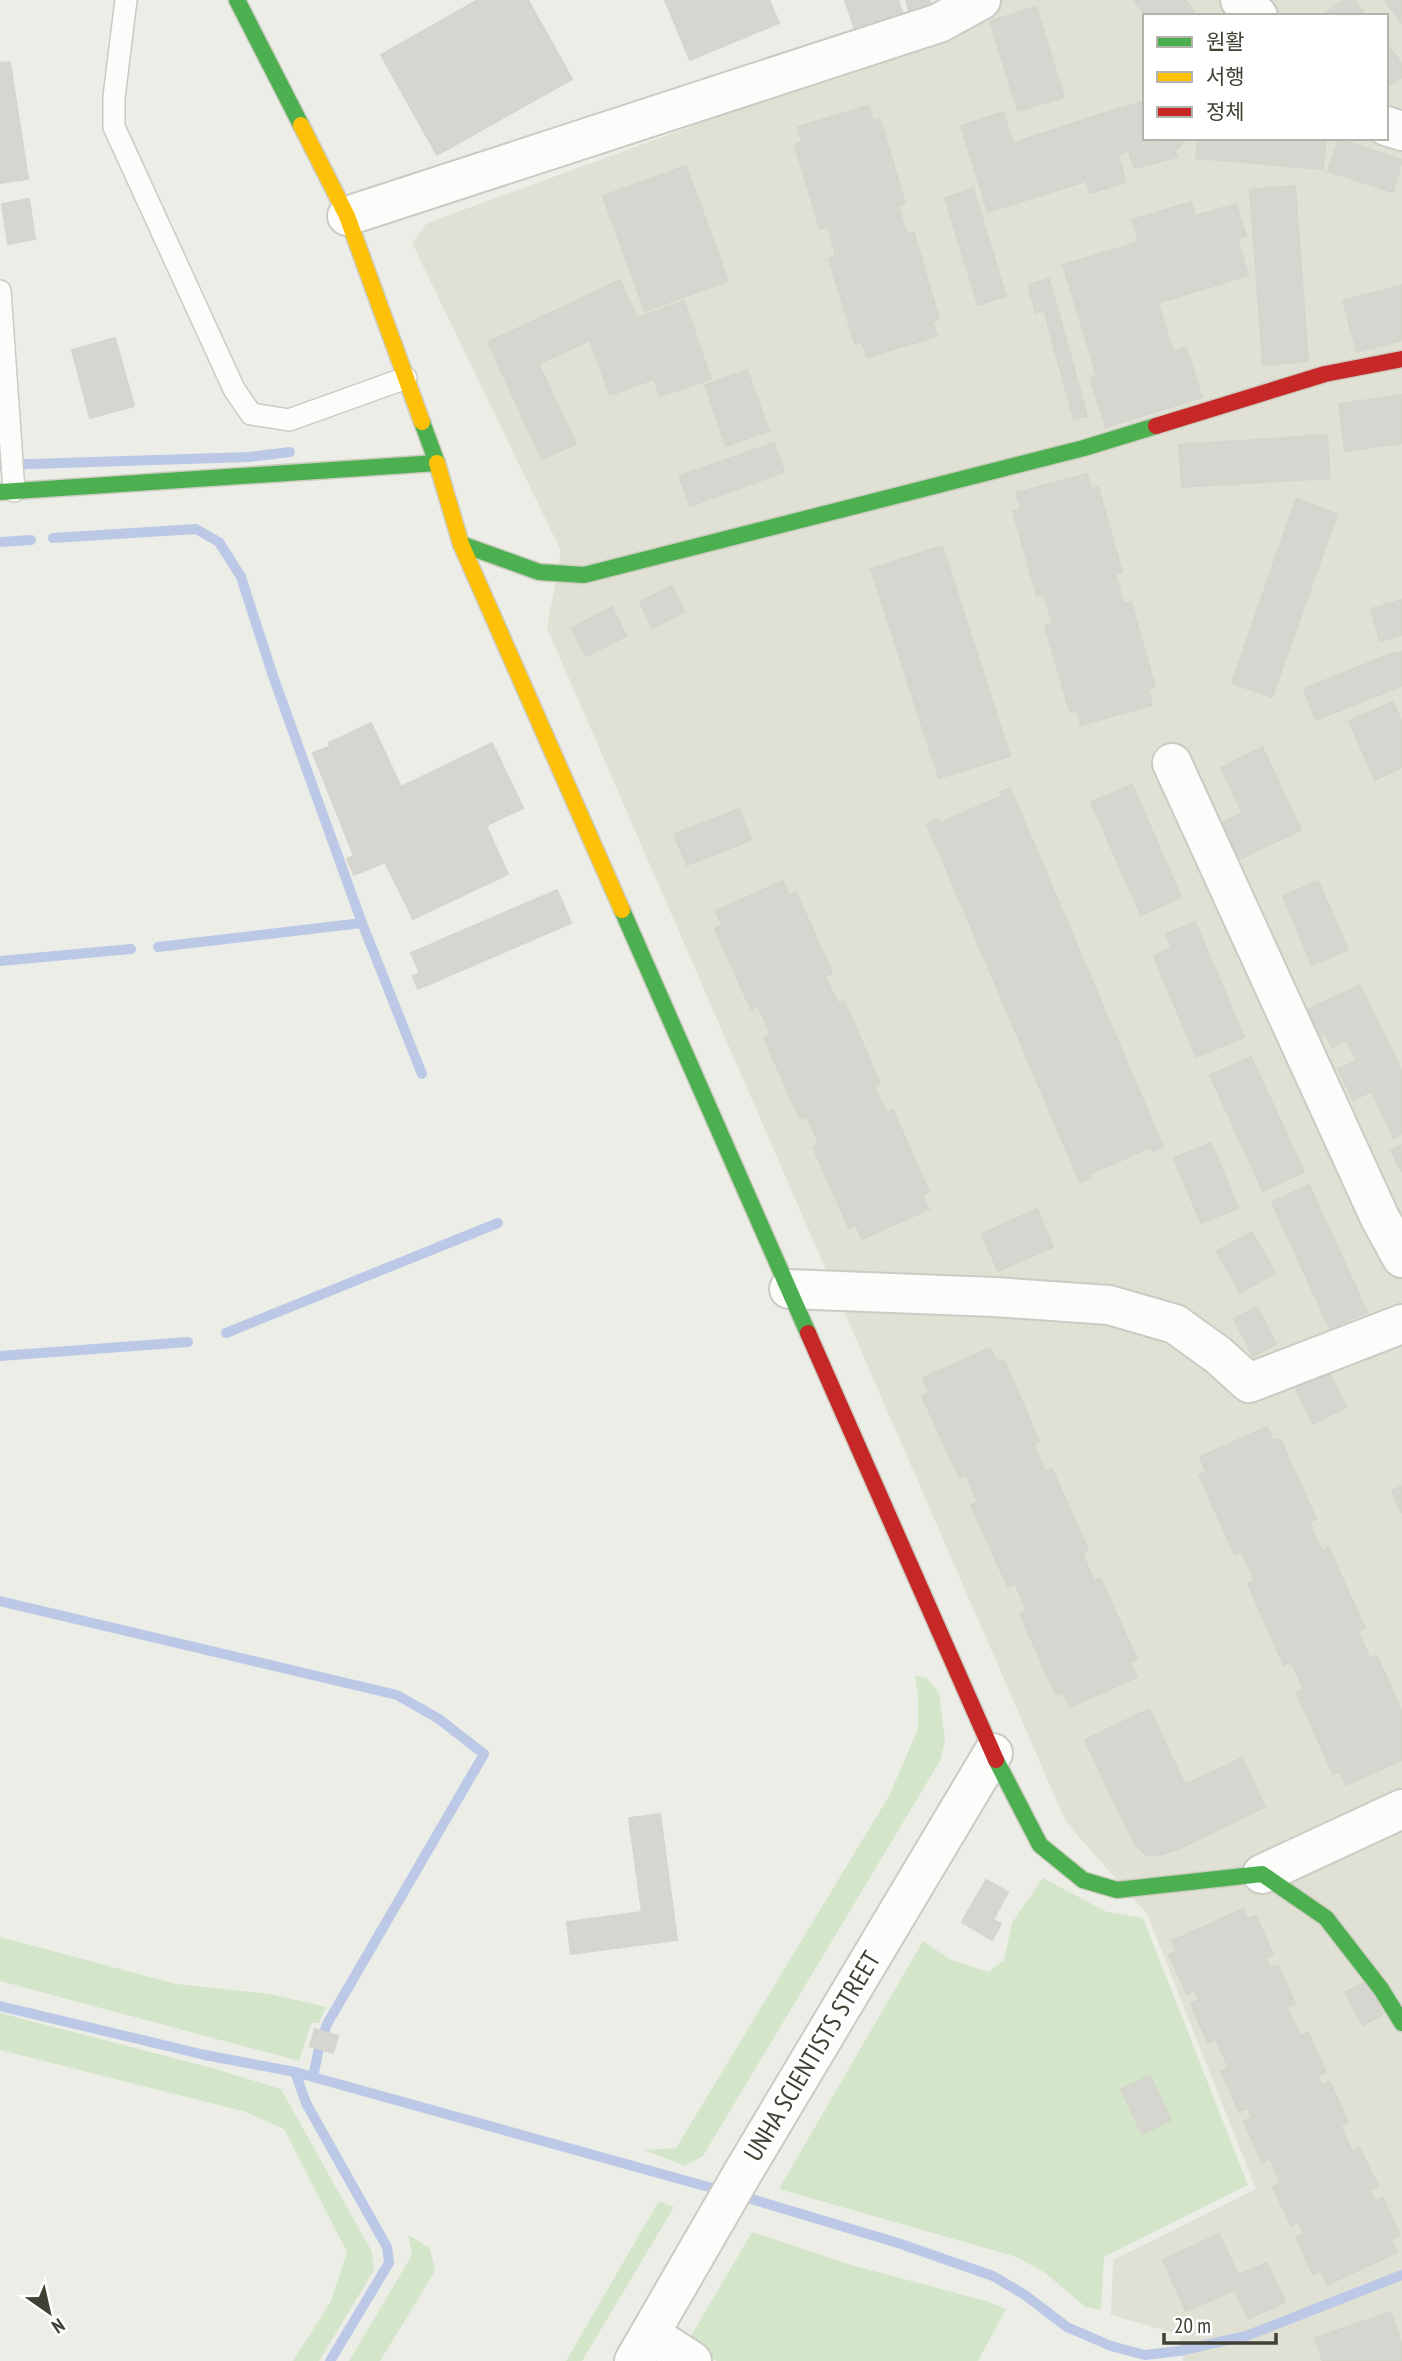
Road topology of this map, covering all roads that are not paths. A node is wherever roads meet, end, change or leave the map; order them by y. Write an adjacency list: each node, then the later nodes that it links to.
1 (126, 0): 9 (lane)
2 (237, 0): 6 (street)
3 (979, 0): 6 (street)
4 (1240, 0): 5 (street)
5 (1256, 14)
6 (347, 216): 9 (street)
7 (0, 291): 11 (lane)
8 (1402, 359): 12 (street)
9 (406, 379): 10 (street)
10 (437, 463): 11 (street); 12 (street)
11 (9, 479)
12 (461, 544): 15 (street)
13 (1172, 763): 14 (street)
14 (1402, 1258)
15 (789, 1289): 16 (street); 17 (street)
16 (1402, 1324)
17 (993, 1753): 19 (street); 21 (street, UNHA SCIENTISTS STREET)
18 (1402, 1809): 19 (street)
19 (1262, 1874): 20 (street)
20 (1402, 2023)
21 (642, 2348): 22 (street)
22 (692, 2361)

